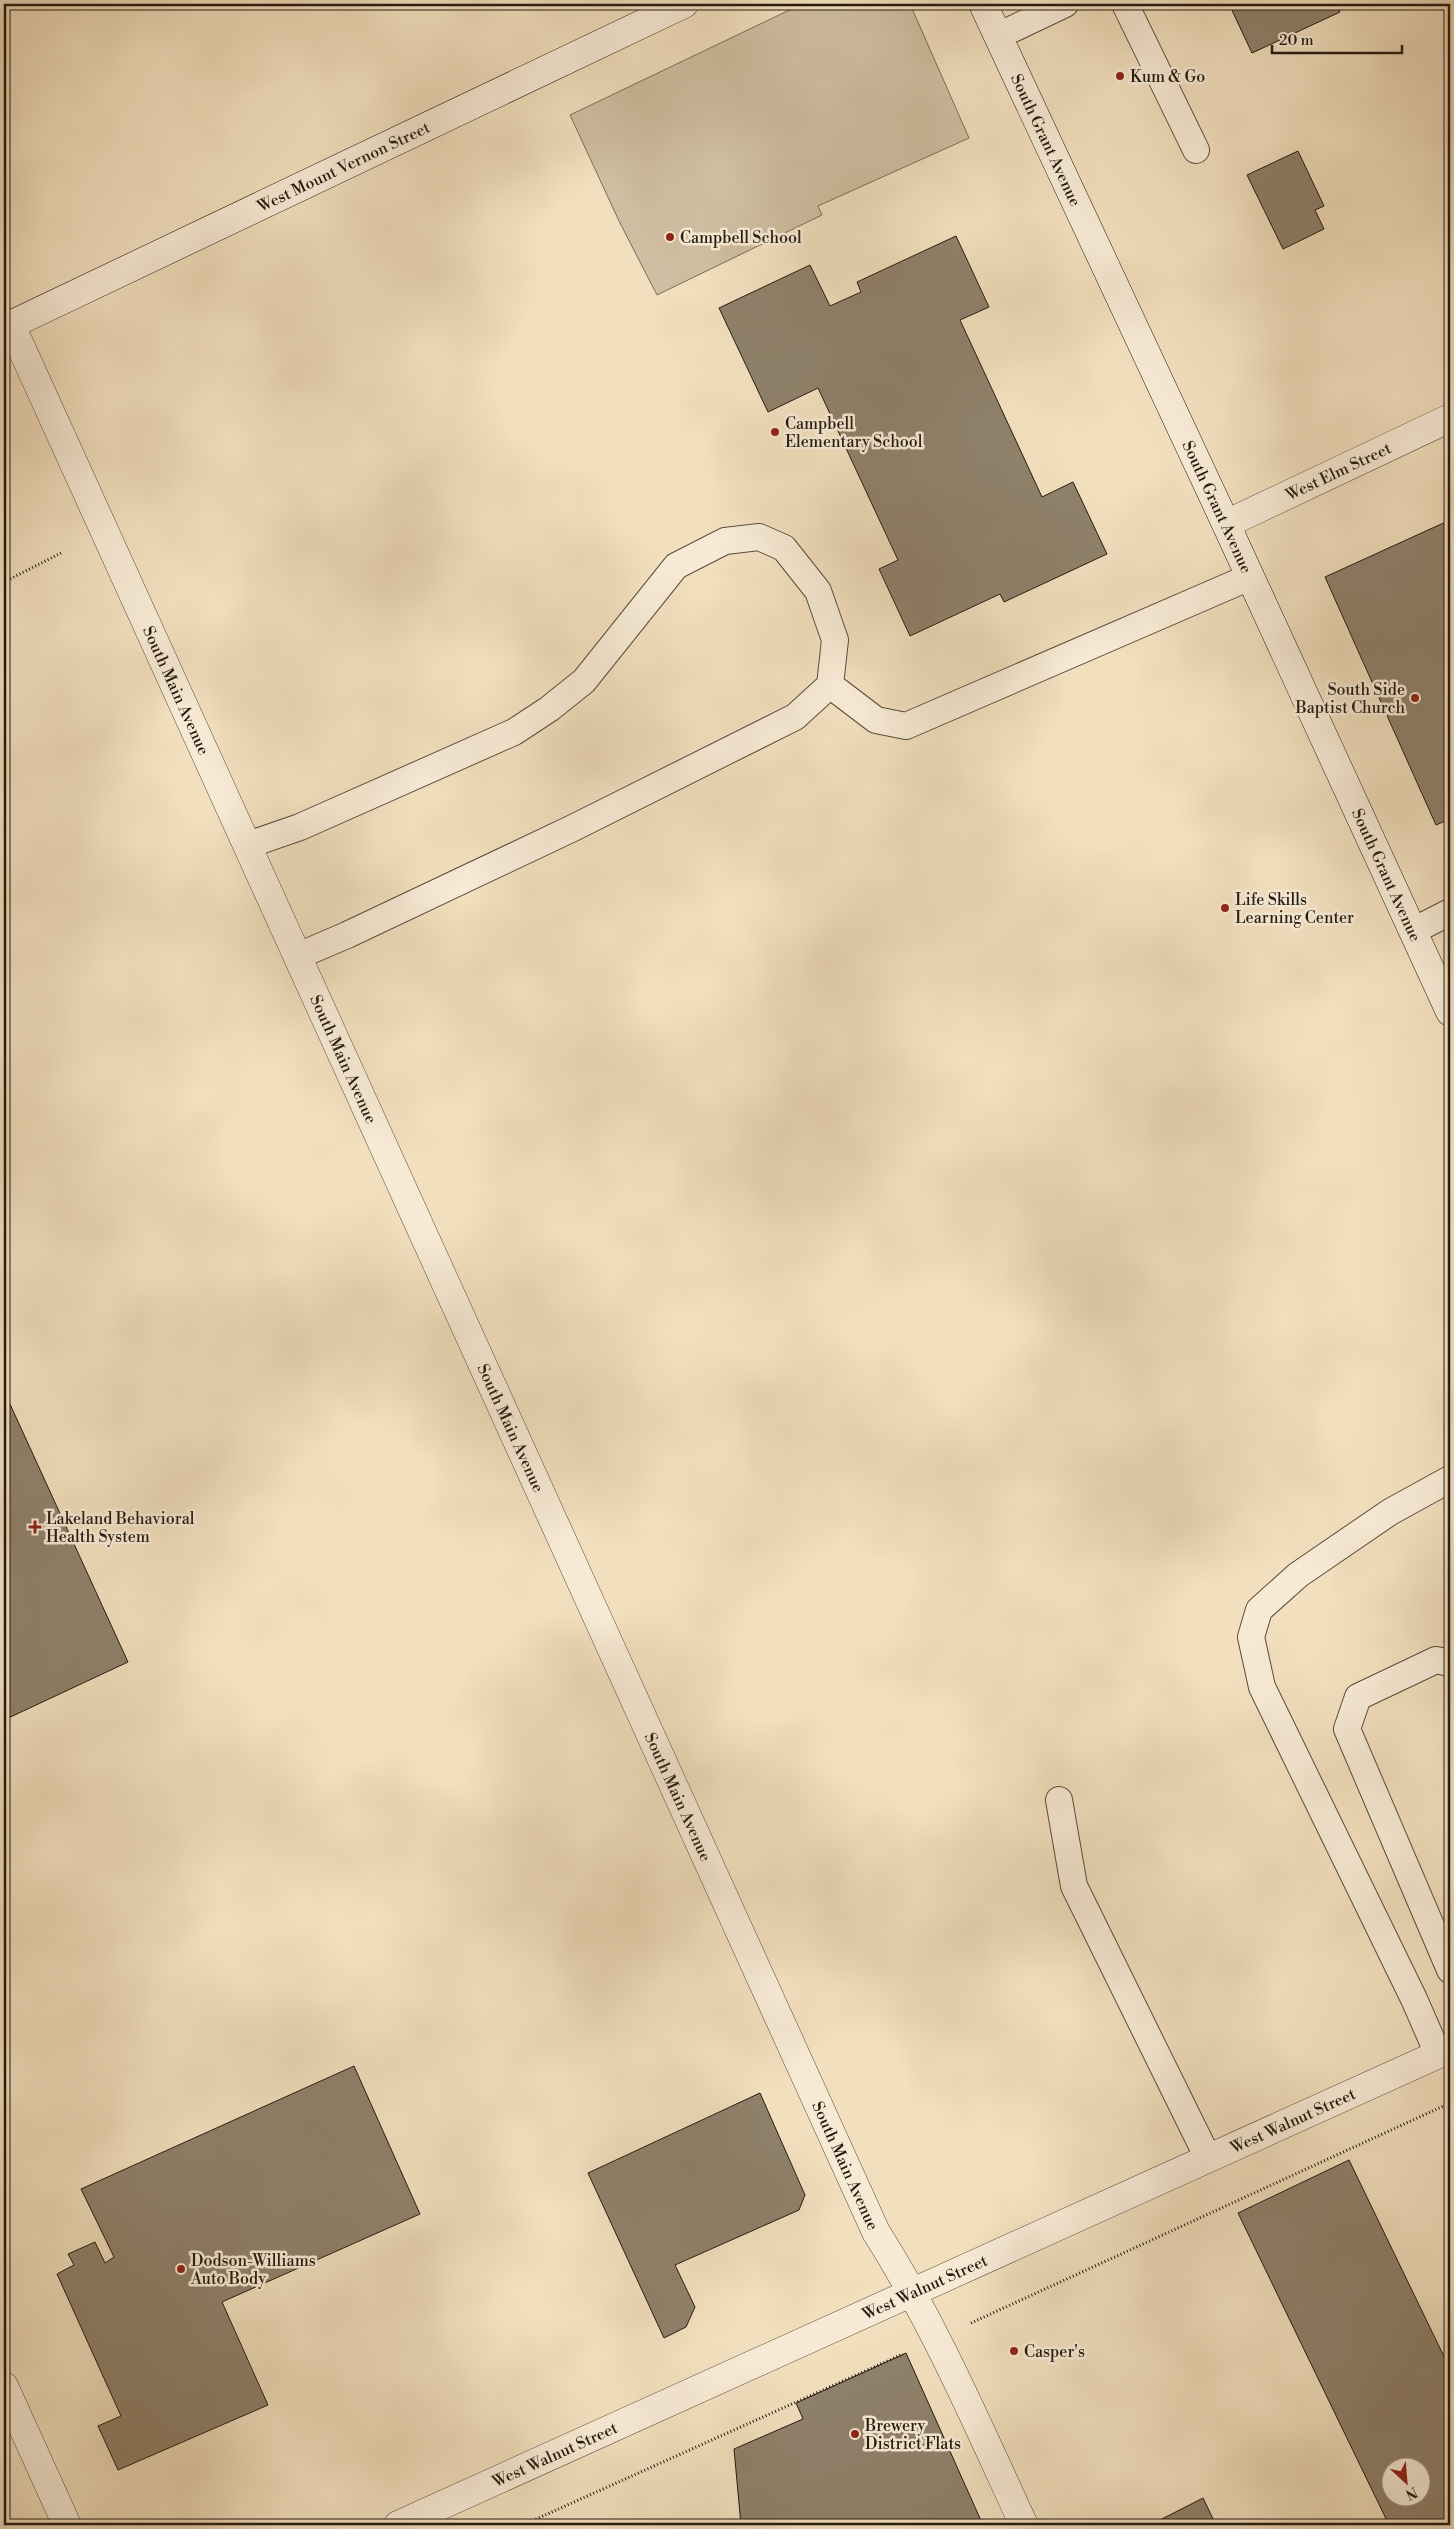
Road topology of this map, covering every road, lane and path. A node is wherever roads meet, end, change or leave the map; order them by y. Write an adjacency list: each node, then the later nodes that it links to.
1 (684, 4): 7 (street, West Mount Vernon Street)
2 (983, 4): 5 (street, South Grant Avenue)
3 (1066, 4): 5 (lane)
4 (1125, 4): 6 (lane)
5 (998, 36): 9 (street, South Grant Avenue)
6 (1196, 150)
7 (8, 326): 14 (street, South Main Avenue)
8 (1450, 418): 9 (street, West Elm Street)
9 (1226, 524): 11 (street, South Grant Avenue)
10 (63, 552): 12 (path)
11 (1250, 577): 13 (lane); 16 (street, South Grant Avenue)
12 (4, 582)
13 (830, 685): 14 (lane); 17 (lane)
14 (248, 845): 17 (street, South Main Avenue)
15 (1450, 912): 16 (lane)
16 (1413, 931): 18 (street, South Grant Avenue)
17 (298, 956): 26 (street, South Main Avenue)
18 (1450, 1012)
19 (1450, 1479): 23 (lane)
20 (1450, 1663): 22 (lane)
21 (1059, 1800): 25 (lane)
22 (1450, 1970)
23 (1444, 2052): 25 (street, West Walnut Street)
24 (1450, 2103): 27 (path)
25 (1208, 2158): 26 (street, West Walnut Street)
26 (913, 2293): 31 (street, West Walnut Street); 33 (street, South Main Avenue)
27 (971, 2323)
28 (906, 2353): 32 (path)
29 (4, 2386): 30 (street)
30 (67, 2525)
31 (398, 2525)
32 (523, 2525)
33 (1024, 2525)

